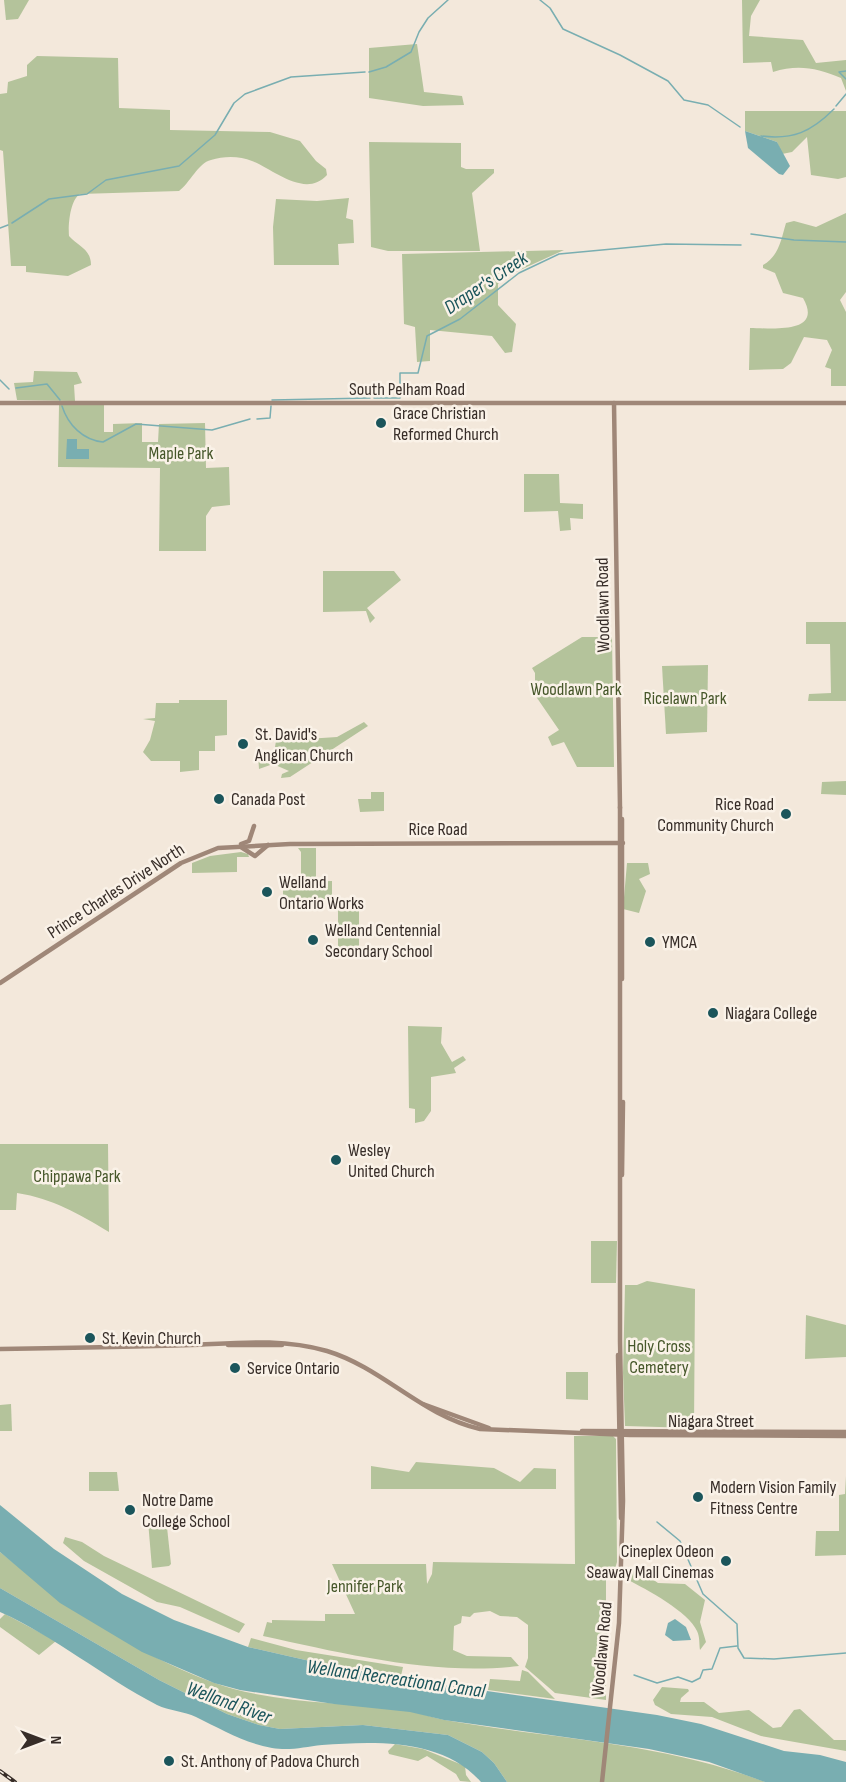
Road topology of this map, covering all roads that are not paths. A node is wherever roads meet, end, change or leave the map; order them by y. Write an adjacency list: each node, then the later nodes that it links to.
1 (0, 403): 2 (main road, South Pelham Road)
2 (614, 403): 3 (main road, South Pelham Road); 5 (main road, Woodlawn Road)
3 (846, 403)
4 (255, 826): 7 (main road)
5 (621, 843): 6 (main road, Rice Road); 12 (main road, Woodlawn Road)
6 (269, 845): 8 (main road, Rice Road); 9 (main road)
7 (232, 846): 8 (main road, Prince Charles Drive North); 9 (main road); 10 (main road, Prince Charles Drive North)
8 (255, 846): 9 (main road)
9 (255, 857)
10 (0, 983)
11 (0, 1349): 12 (main road, Niagara Street)
12 (620, 1432): 13 (main road, Niagara Street); 14 (main road, Niagara Street); 15 (main road, Woodlawn Road); 16 (main road, Woodlawn Road)
13 (846, 1434): 14 (main road, Niagara Street)
14 (642, 1435): 15 (main road)
15 (622, 1461): 16 (main road, Woodlawn Road)
16 (621, 1518): 17 (main road, Woodlawn Road)
17 (602, 1780)

